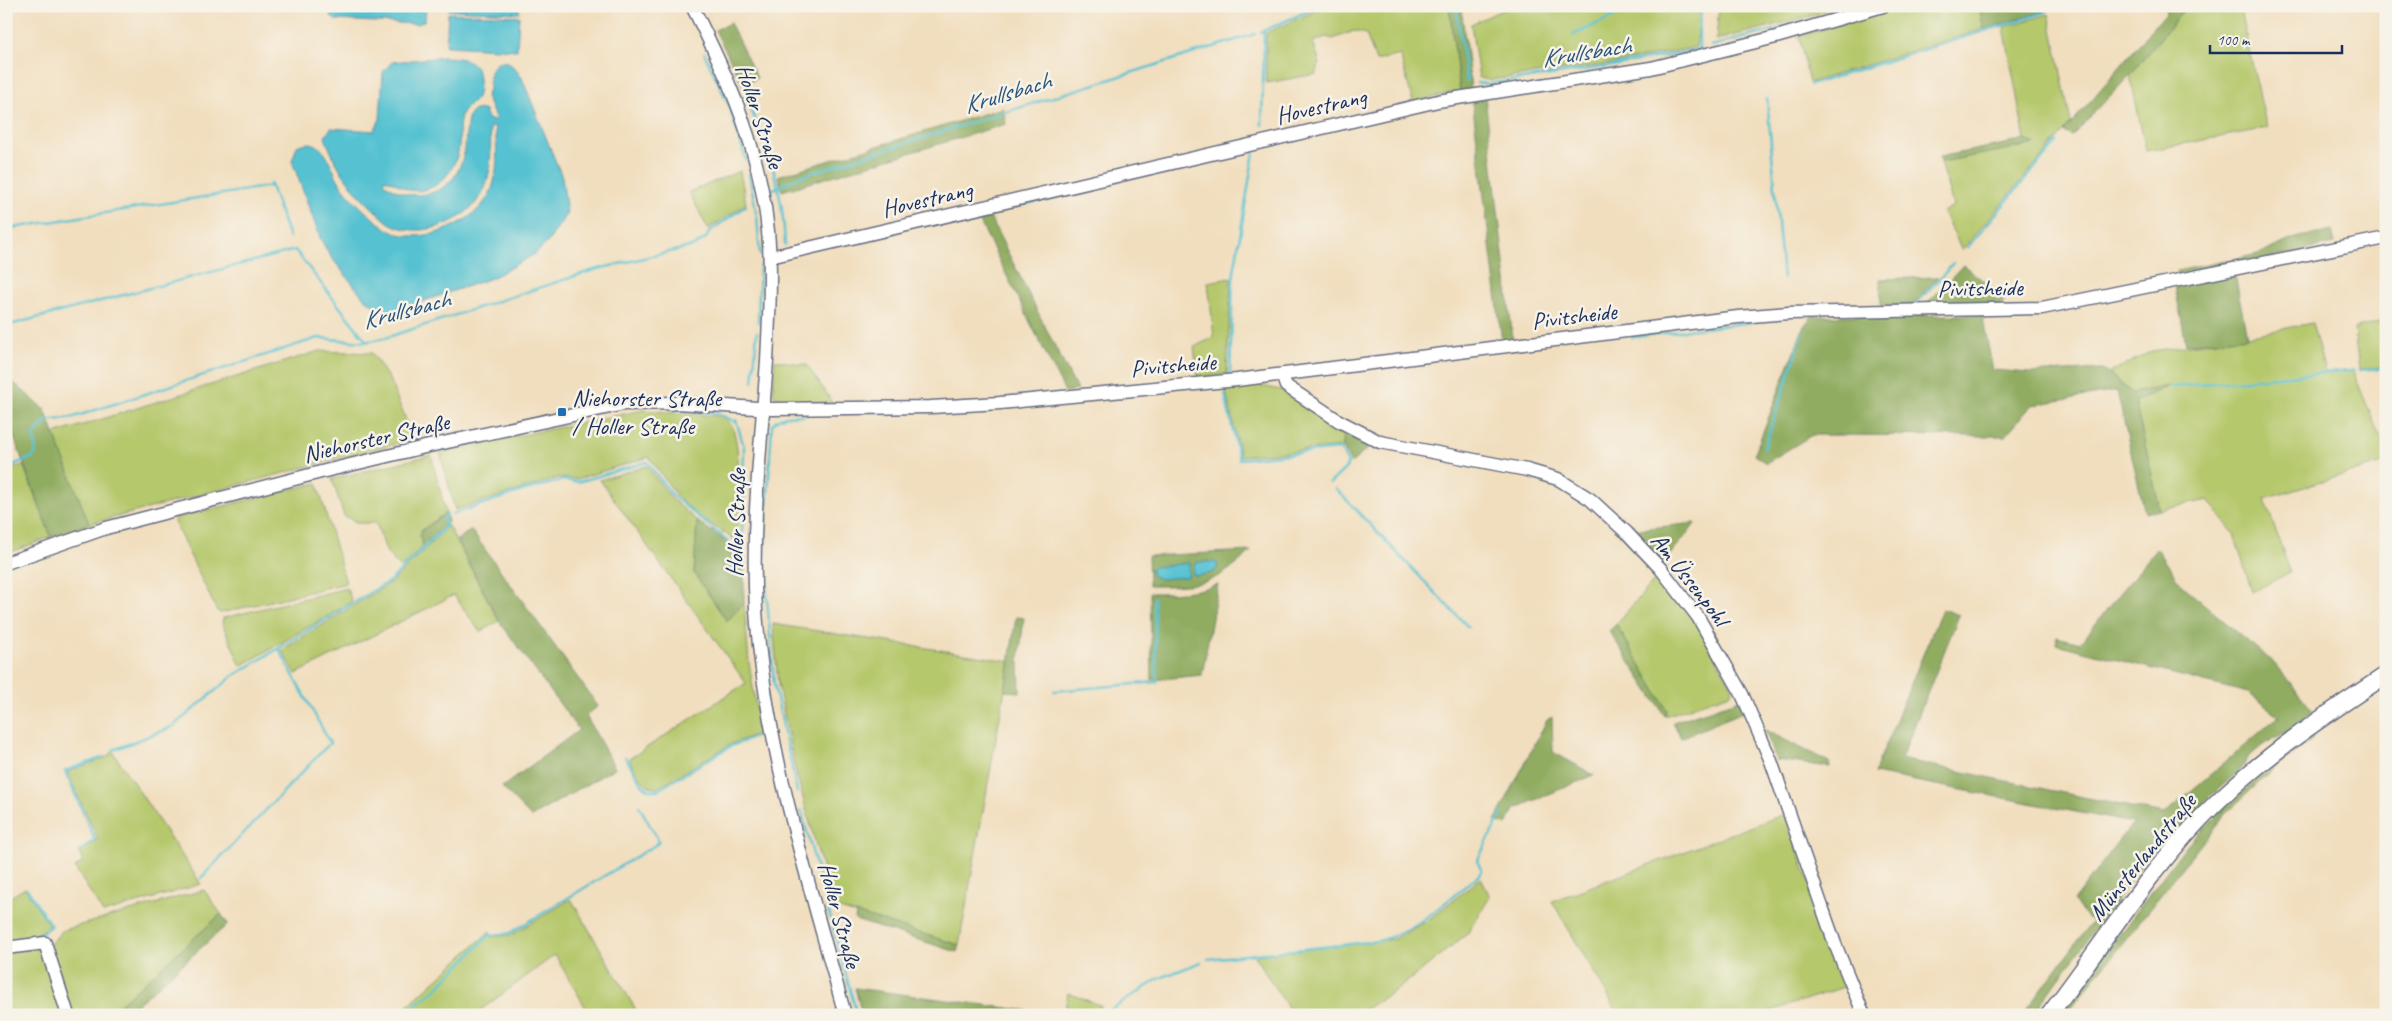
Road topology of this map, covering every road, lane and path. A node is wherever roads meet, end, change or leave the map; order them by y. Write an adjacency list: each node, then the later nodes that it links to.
1 (692, 6): 4 (street, Holler Straße)
2 (1884, 6): 4 (street, Hovestrang)
3 (2386, 238): 5 (street, Pivitsheide)
4 (770, 257): 6 (street, Holler Straße)
5 (1282, 375): 6 (street, Pivitsheide); 12 (street, Am Üssenpohl)
6 (763, 409): 7 (street, Niehorster Straße); 11 (street, Holler Straße)
7 (6, 563)
8 (2386, 675): 13 (main road, Münsterlandstraße)
9 (6, 948): 10 (street)
10 (68, 1015)
11 (845, 1015)
12 (1864, 1015)
13 (2049, 1015)

